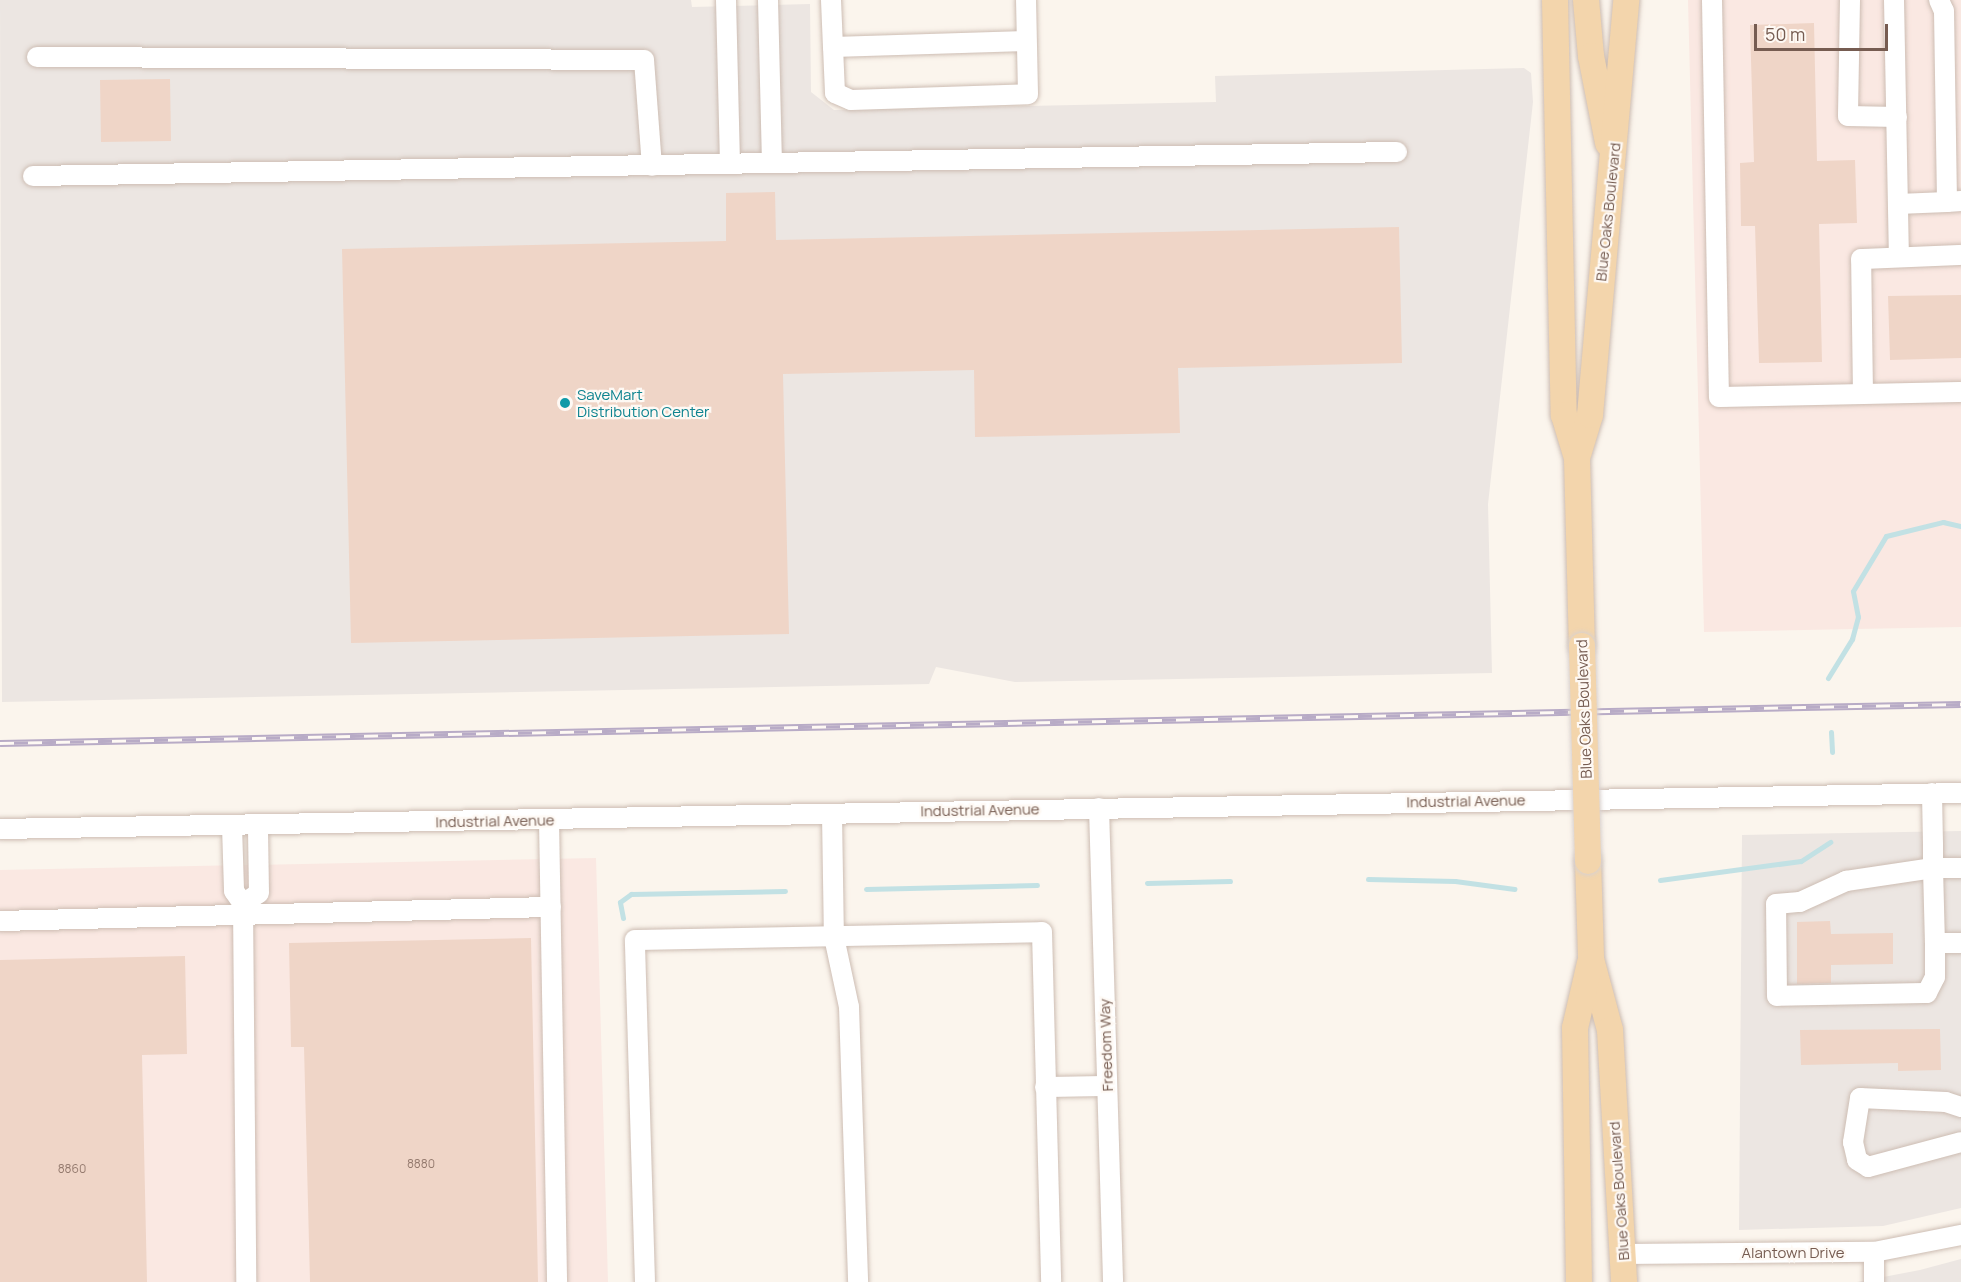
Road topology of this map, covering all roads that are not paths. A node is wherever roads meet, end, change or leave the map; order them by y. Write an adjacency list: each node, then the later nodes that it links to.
1 (726, 0): 18 (street)
2 (768, 0): 17 (street)
3 (831, 0): 13 (street)
4 (1026, 0): 12 (street)
5 (1555, 0): 28 (main road, Blue Oaks Boulevard)
6 (1586, 0): 20 (main road)
7 (1626, 0): 20 (main road, Blue Oaks Boulevard)
8 (1712, 0): 27 (street)
9 (1850, 0): 15 (street)
10 (1894, 0): 15 (street)
11 (1939, 0): 22 (street)
12 (1026, 41): 13 (street); 13 (street)
13 (833, 47)
14 (37, 57): 19 (street)
15 (1897, 117): 23 (street)
16 (1397, 153): 17 (street)
17 (772, 163): 18 (street)
18 (730, 164): 19 (street)
19 (652, 165): 21 (street)
20 (1614, 175): 28 (main road, Blue Oaks Boulevard)
21 (33, 176)
22 (1954, 201): 23 (street)
23 (1898, 204): 25 (street)
24 (1961, 255): 25 (street)
25 (1899, 257): 27 (street)
26 (1961, 392): 27 (street)
27 (1863, 394)
28 (1577, 458): 45 (main road, Blue Oaks Boulevard, bridge)
29 (1932, 793): 30 (street, Industrial Avenue); 31 (street, Industrial Avenue); 37 (street)
30 (1961, 793)
31 (1099, 808): 32 (street, Industrial Avenue); 46 (street, Freedom Way)
32 (832, 814): 33 (street, Industrial Avenue); 42 (street)
33 (549, 820): 35 (street, Industrial Avenue); 39 (street)
34 (232, 826): 35 (street, Industrial Avenue); 36 (street, Industrial Avenue); 40 (street)
35 (258, 826): 40 (street)
36 (0, 829)
37 (1933, 868): 38 (street); 43 (street); 43 (street)
38 (1961, 868)
39 (551, 907): 40 (street); 54 (street)
40 (242, 909): 41 (street); 53 (street)
41 (0, 921)
42 (834, 937): 47 (street); 55 (street); 56 (street)
43 (1935, 943): 44 (street)
44 (1961, 943)
45 (1591, 960): 52 (main road, Blue Oaks Boulevard); 59 (main road, Blue Oaks Boulevard)
46 (1107, 1086): 47 (street); 58 (street, Freedom Way)
47 (1045, 1087): 57 (street)
48 (1961, 1107): 49 (street)
49 (1961, 1142)
50 (1961, 1235): 51 (street, Alantown Drive)
51 (1874, 1252): 52 (street, Alantown Drive); 61 (street)
52 (1624, 1254): 60 (main road, Blue Oaks Boulevard)
53 (246, 1282)
54 (557, 1282)
55 (645, 1282)
56 (858, 1282)
57 (1051, 1282)
58 (1113, 1282)
59 (1580, 1282)
60 (1624, 1282)
61 (1874, 1282)

